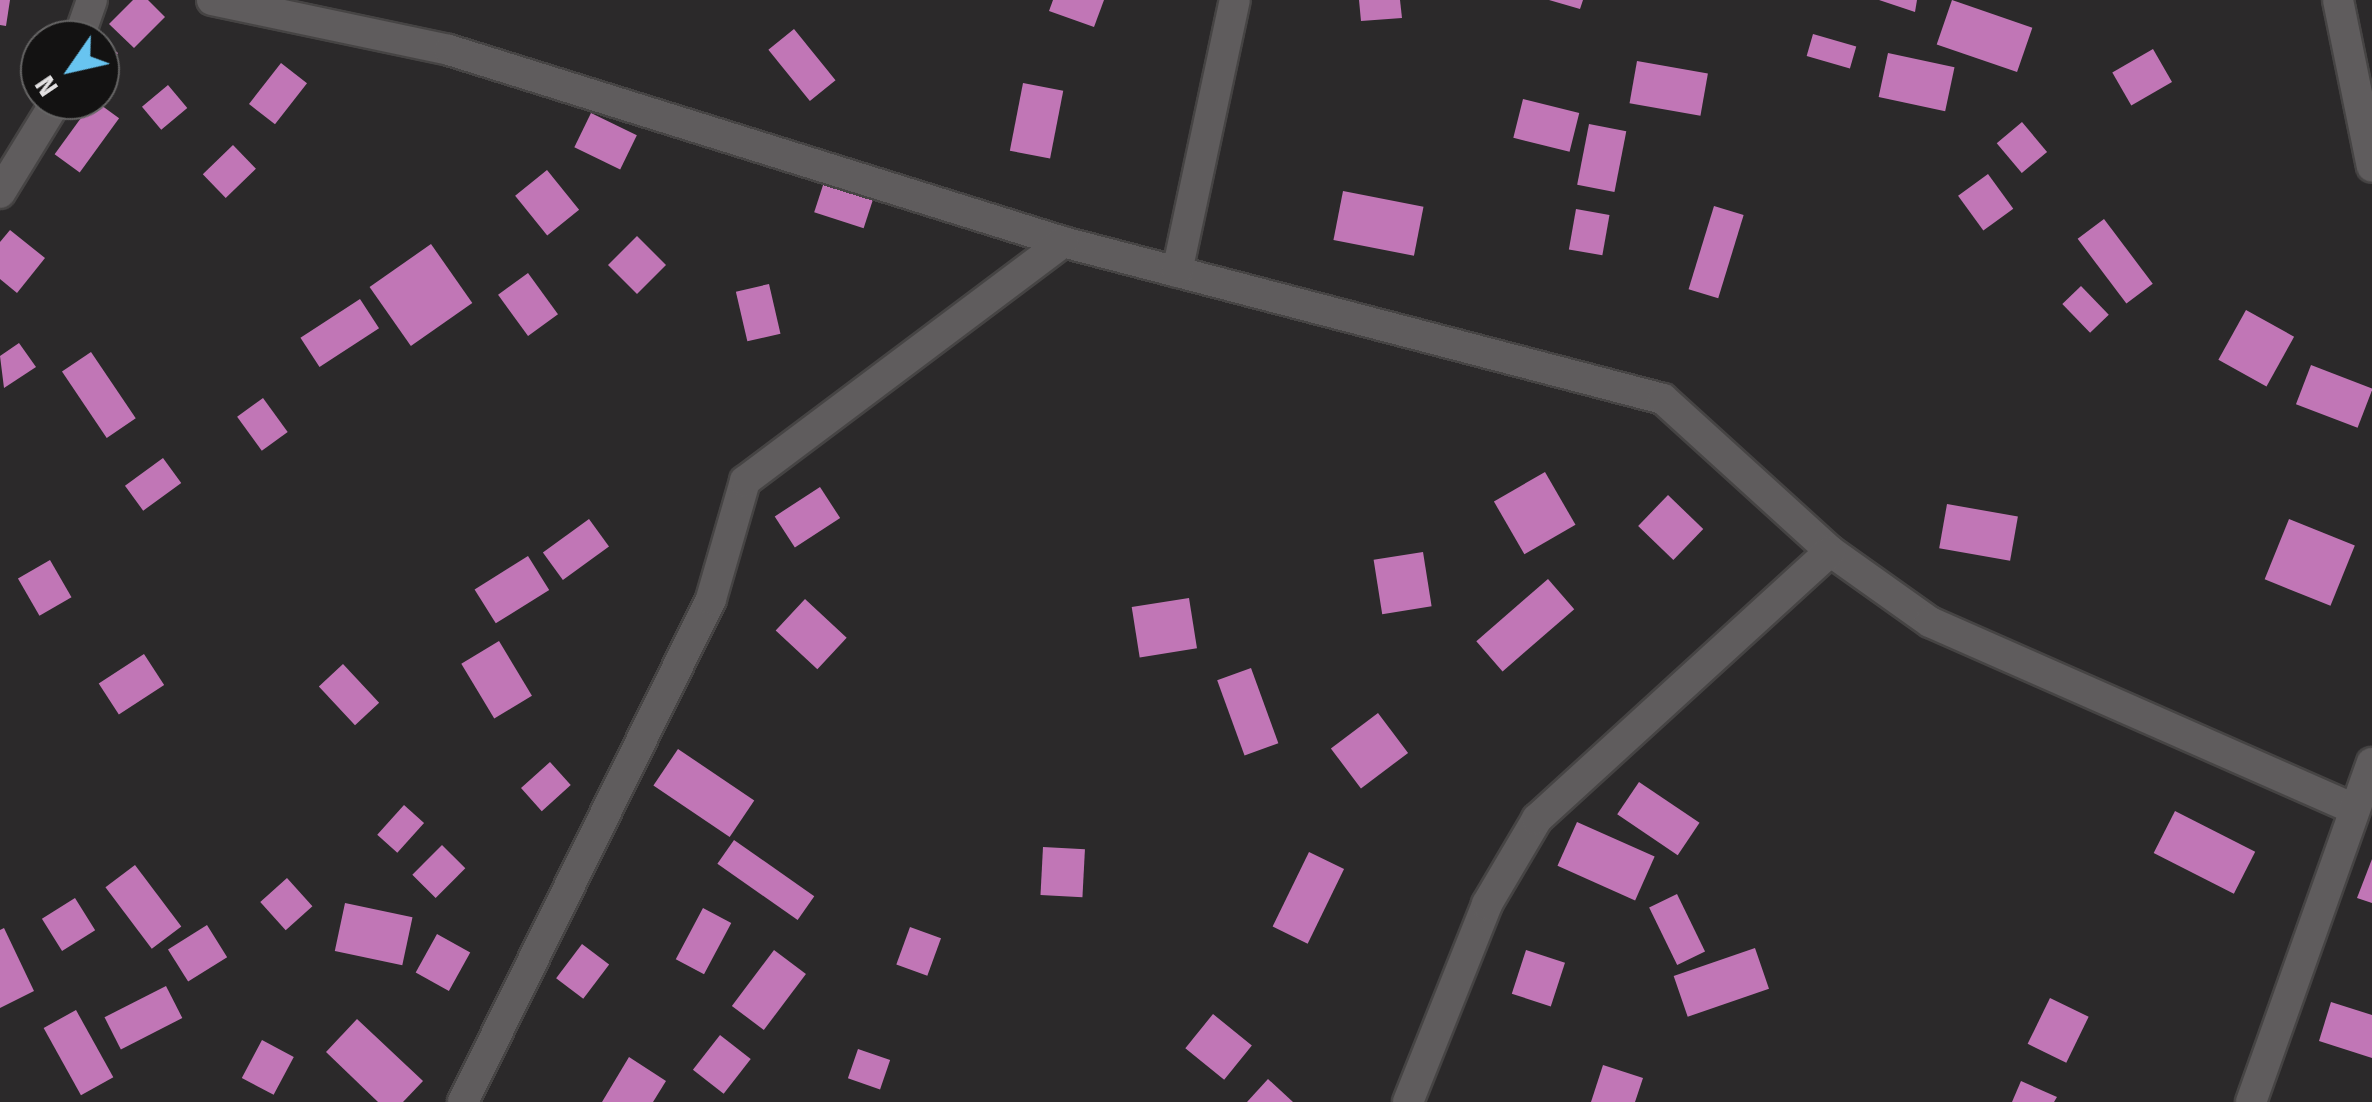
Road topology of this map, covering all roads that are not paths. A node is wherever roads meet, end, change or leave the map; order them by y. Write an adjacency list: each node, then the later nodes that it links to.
1 (212, 0): 7 (street)
2 (1235, 0): 8 (street)
3 (2338, 0): 5 (street)
4 (44, 120): 6 (street)
5 (2372, 167)
6 (0, 193)
7 (1063, 242): 8 (street); 12 (street)
8 (1177, 272): 9 (street)
9 (1830, 551): 11 (street); 13 (street)
10 (2372, 763): 11 (street)
11 (2352, 808): 14 (street)
12 (463, 1102)
13 (1408, 1102)
14 (2251, 1102)

